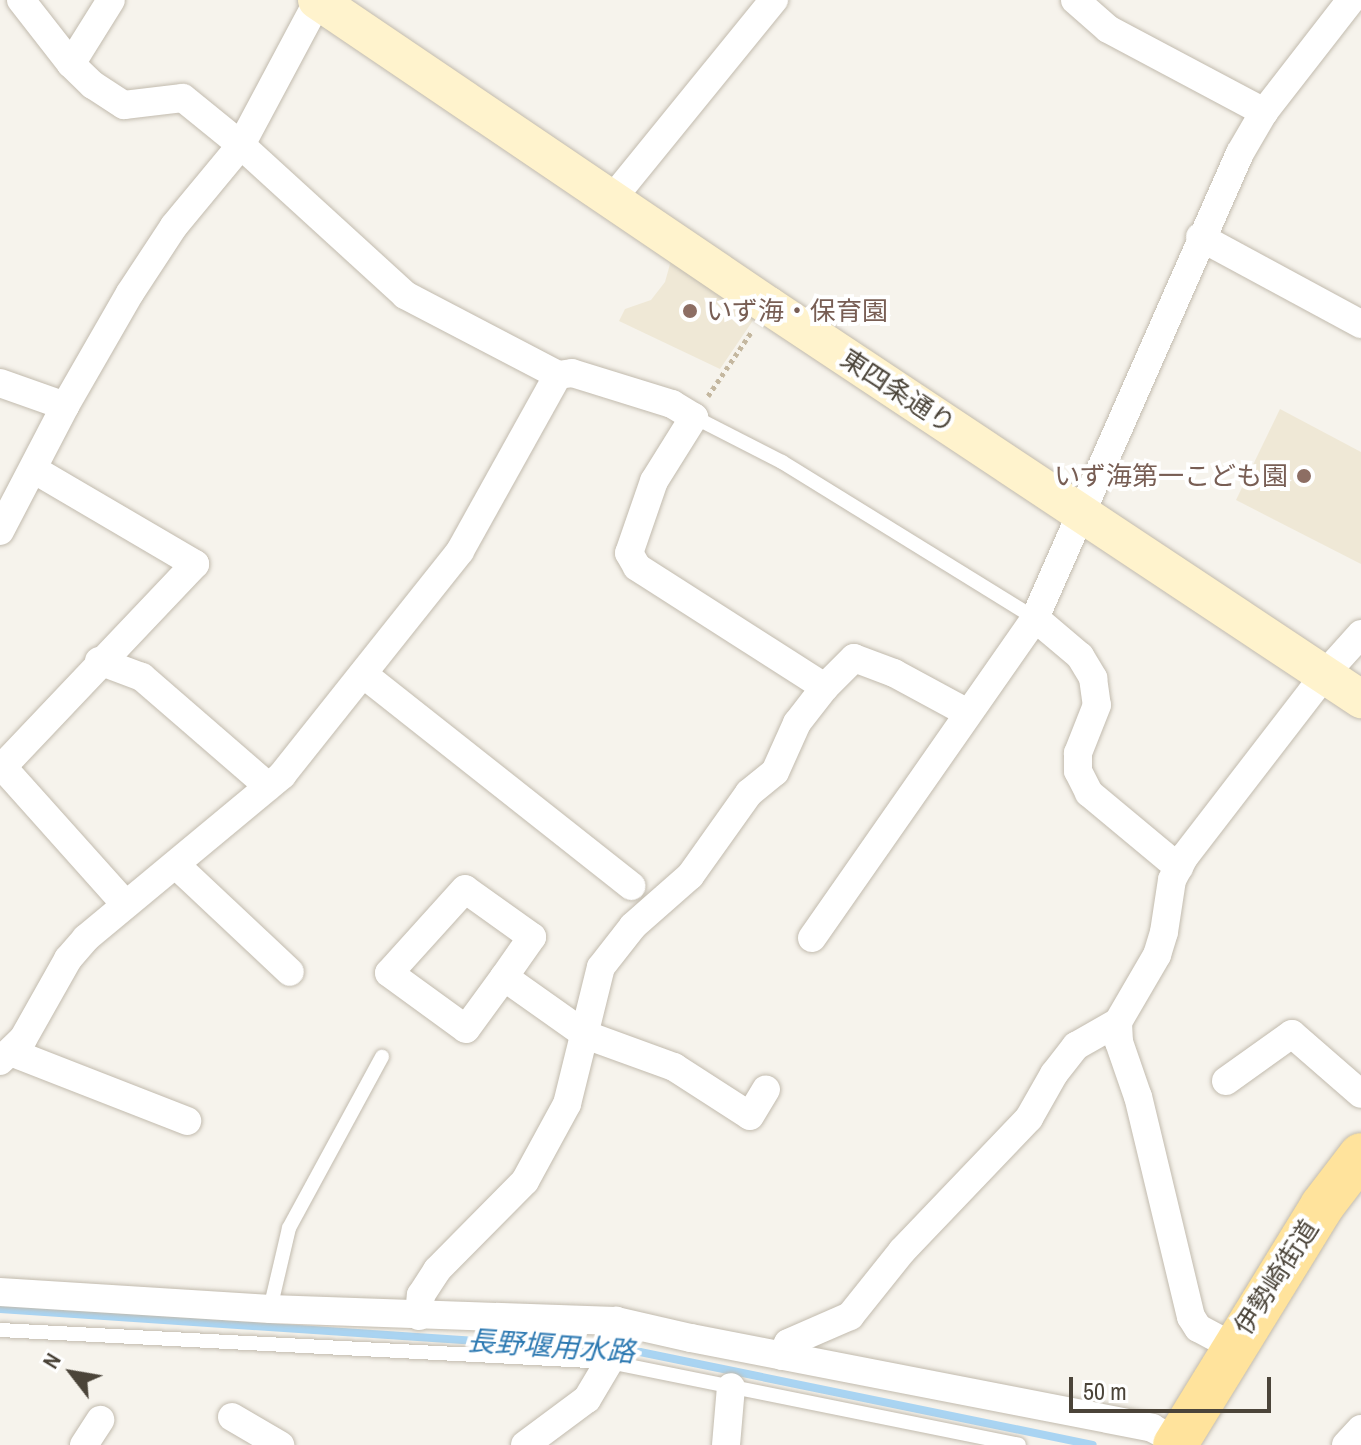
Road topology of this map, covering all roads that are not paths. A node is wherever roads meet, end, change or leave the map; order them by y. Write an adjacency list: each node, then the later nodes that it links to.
1 (21, 0): 7 (street)
2 (111, 0): 7 (street)
3 (774, 0): 10 (street)
4 (1075, 0): 8 (street)
5 (1351, 0): 8 (street)
6 (325, 2): 9 (street); 10 (street, 東四条通り)
7 (71, 64): 9 (street)
8 (1264, 112): 11 (street)
9 (241, 145): 13 (street); 15 (street)
10 (612, 199): 18 (street, 東四条通り)
11 (1200, 237): 12 (street); 18 (street)
12 (1361, 324)
13 (558, 375): 16 (street); 23 (street)
14 (0, 383): 15 (street)
15 (65, 406): 17 (street)
16 (694, 417): 20 (lane); 25 (street)
17 (33, 469): 19 (street); 22 (street)
18 (1080, 510): 20 (street); 24 (street, 東四条通り)
19 (0, 531)
20 (1035, 618): 27 (street); 30 (street)
21 (1361, 634): 24 (street)
22 (99, 661): 28 (street); 32 (street)
23 (363, 674): 28 (street); 31 (street)
24 (1325, 674): 26 (street, 東四条通り); 30 (street)
25 (825, 687): 27 (street); 37 (street)
26 (1361, 699)
27 (968, 713): 33 (street)
28 (268, 786): 29 (street)
29 (176, 865): 32 (street); 34 (street)
30 (1179, 868): 36 (street)
31 (631, 886)
32 (125, 904): 38 (street)
33 (812, 938)
34 (290, 972)
35 (504, 977): 35 (street); 37 (street)
36 (1118, 1022): 50 (street); 51 (street)
37 (586, 1035): 41 (street); 47 (street)
38 (6, 1057): 43 (street)
39 (382, 1057): 46 (lane)
40 (1226, 1081): 42 (street)
41 (766, 1089)
42 (1361, 1094)
43 (187, 1121)
44 (1361, 1155): 50 (main road, 伊勢崎街道)
45 (0, 1292): 46 (street)
46 (270, 1309): 47 (street)
47 (419, 1316): 49 (street)
48 (0, 1330): 49 (lane)
49 (612, 1345): 51 (street); 52 (lane); 60 (street)
50 (1232, 1346): 56 (main road, 伊勢崎街道)
51 (782, 1356): 56 (street)
52 (731, 1387): 61 (street); 62 (lane)
53 (232, 1417): 59 (street)
54 (100, 1420): 58 (street)
55 (1361, 1429): 63 (street)
56 (1178, 1443)
57 (1361, 1443): 63 (street)
58 (84, 1445)
59 (280, 1445)
60 (525, 1445)
61 (726, 1445)
62 (1019, 1445)
63 (1348, 1445)

